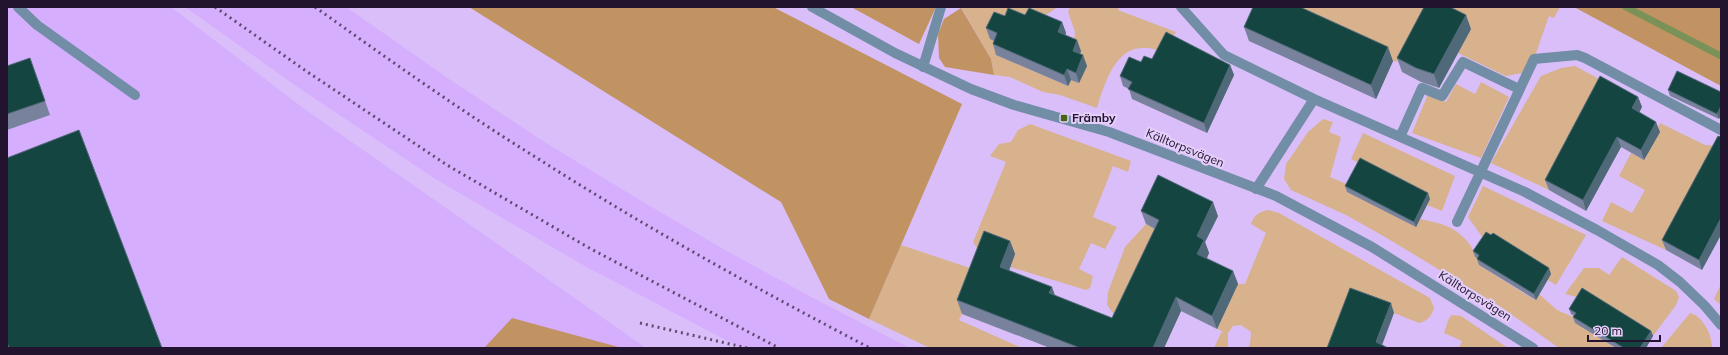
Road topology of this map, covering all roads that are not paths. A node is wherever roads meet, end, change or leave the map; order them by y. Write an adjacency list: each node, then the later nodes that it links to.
1 (18, 7): 7 (street)
2 (812, 7): 5 (street, Källtorpsvägen)
3 (941, 7): 5 (street)
4 (1181, 7): 8 (street)
5 (923, 66): 12 (street, Källtorpsvägen)
6 (1519, 89): 9 (street); 10 (street); 11 (street)
7 (135, 95)
8 (1314, 99): 10 (street); 12 (street)
9 (1721, 130)
10 (1400, 137): 11 (street)
11 (1480, 172): 13 (street); 14 (street)
12 (1256, 189): 15 (street, Källtorpsvägen)
13 (1457, 222)
14 (1721, 325)
15 (1533, 348)

